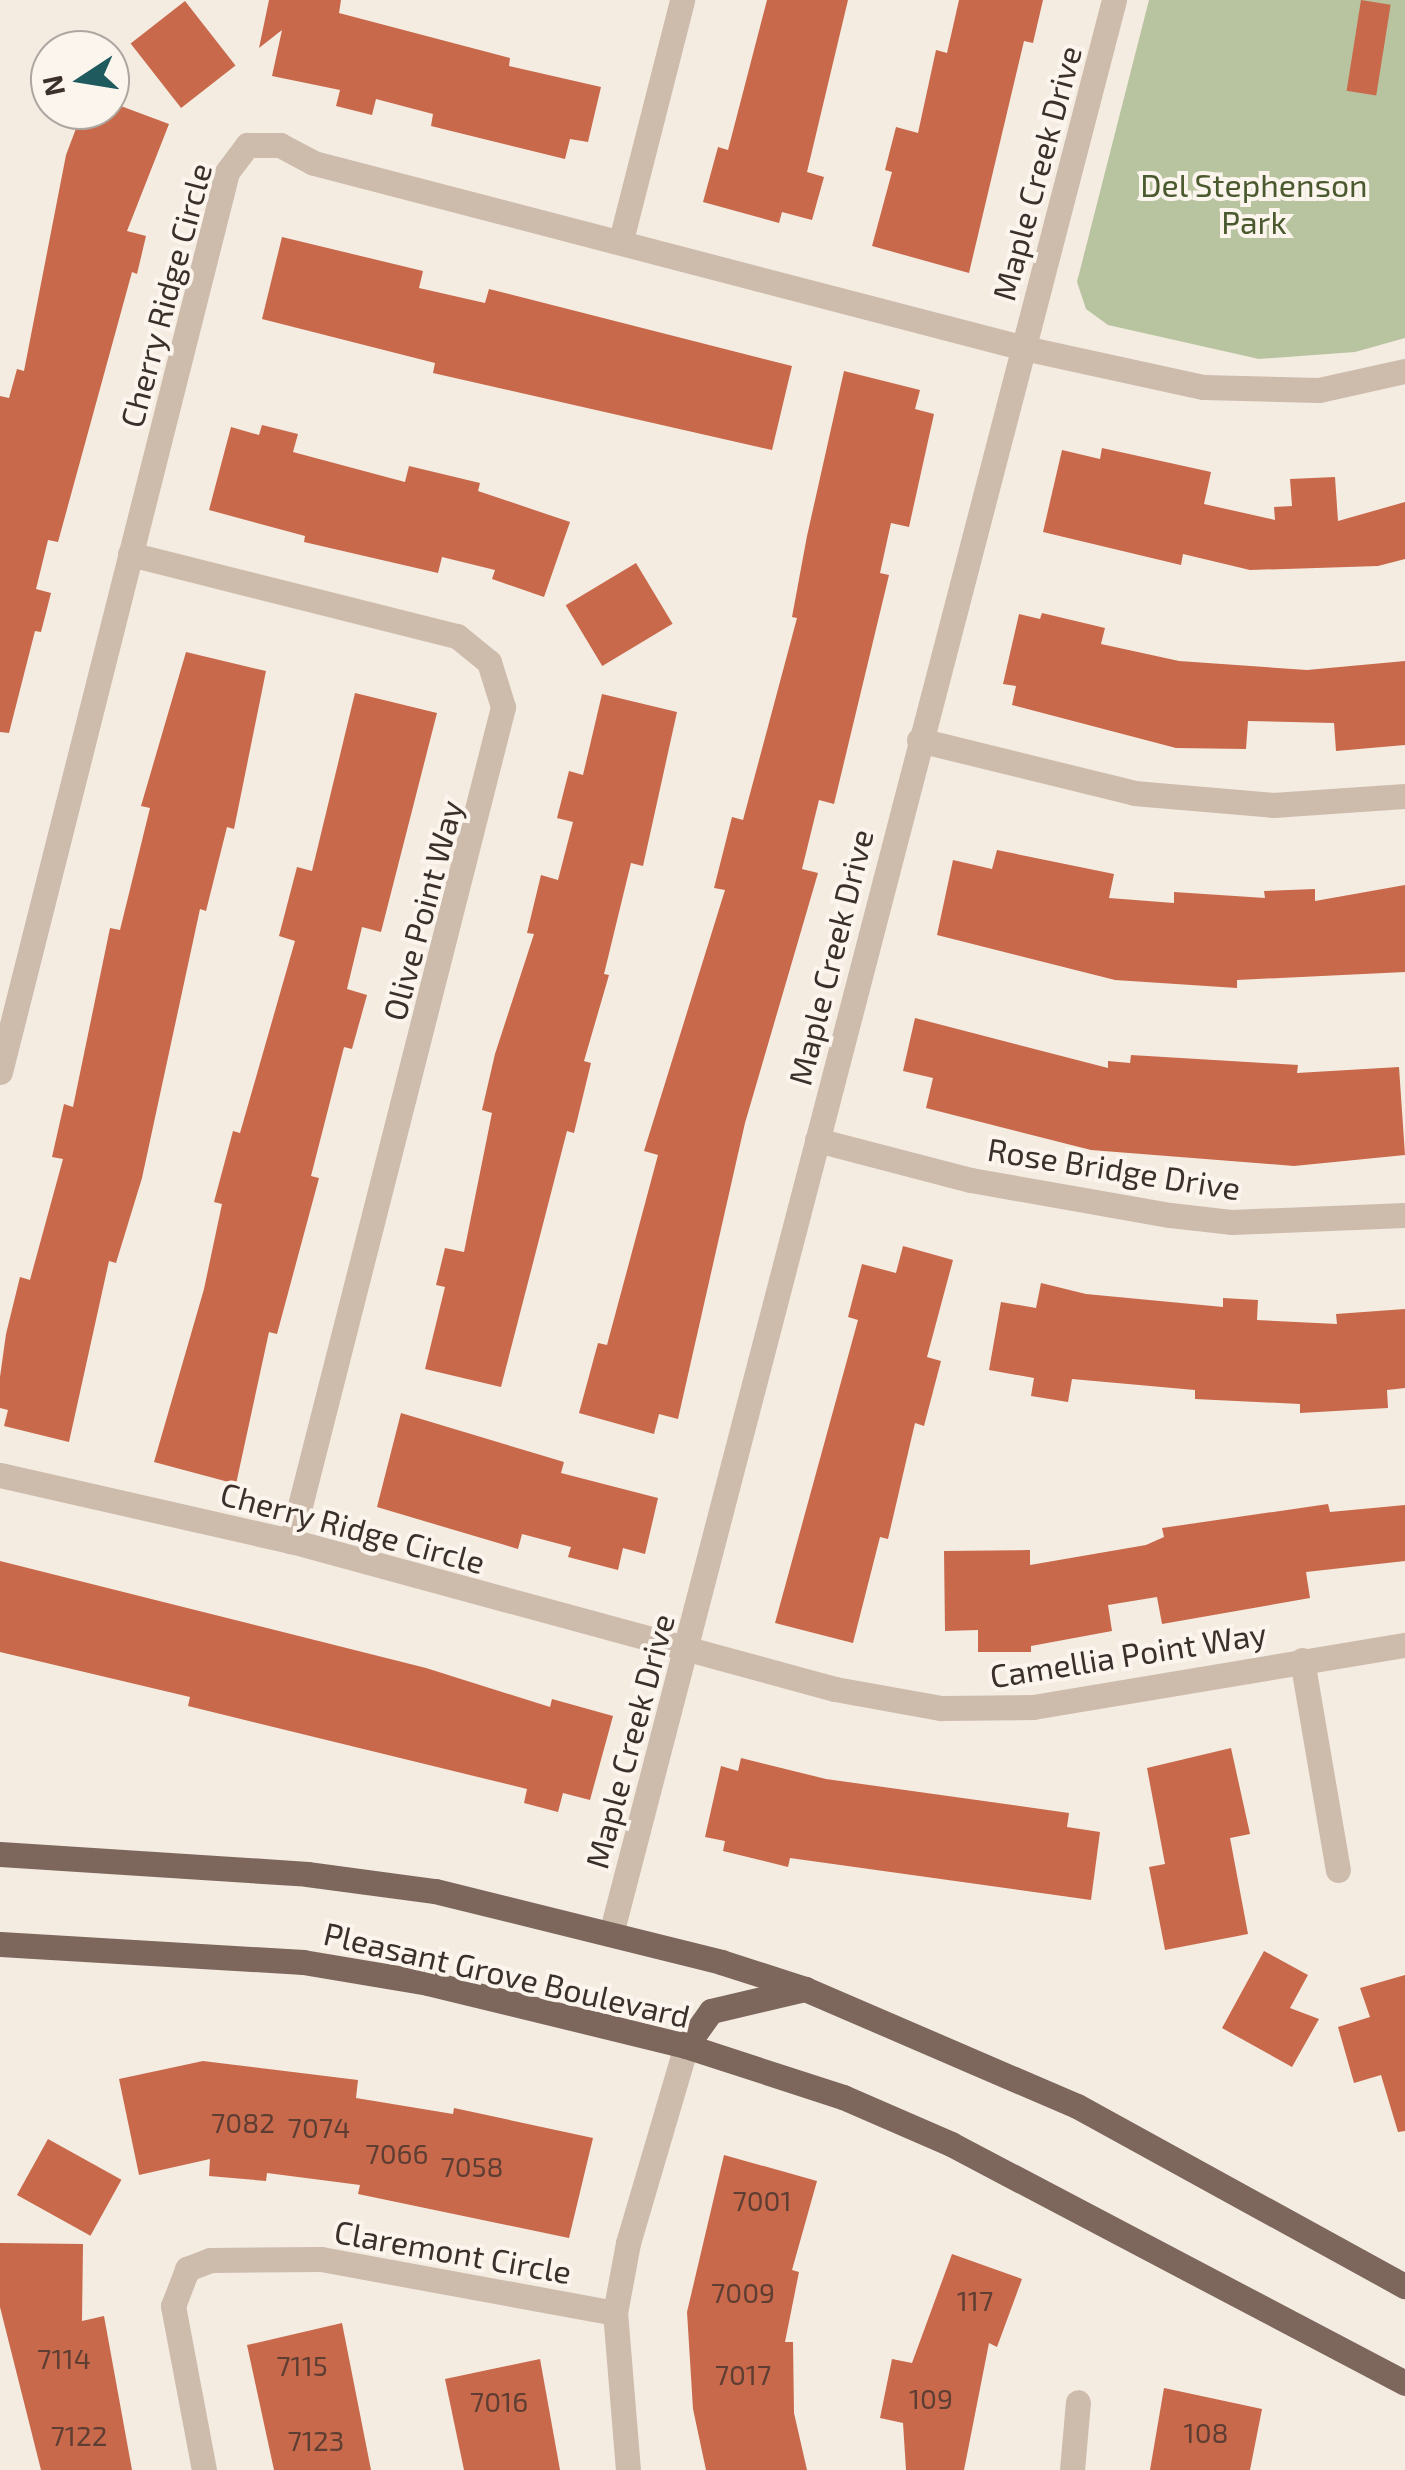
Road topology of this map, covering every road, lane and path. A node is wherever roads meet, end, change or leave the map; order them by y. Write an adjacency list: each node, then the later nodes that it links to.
1 (682, 0): 3 (street)
2 (1114, 0): 4 (street, Maple Creek Drive)
3 (622, 240): 4 (street, Cherry Ridge Circle); 6 (street, Cherry Ridge Circle)
4 (1024, 348): 5 (street, Cherry Ridge Circle); 7 (street, Maple Creek Drive)
5 (1405, 371)
6 (130, 554): 9 (street, Cherry Ridge Circle); 13 (street, Olive Point Way)
7 (919, 740): 8 (street); 10 (street, Maple Creek Drive)
8 (1405, 796)
9 (0, 1072)
10 (817, 1140): 11 (street, Rose Bridge Drive); 15 (street, Maple Creek Drive)
11 (1405, 1215)
12 (0, 1475): 13 (street, Cherry Ridge Circle)
13 (291, 1541): 15 (street, Cherry Ridge Circle)
14 (1405, 1645): 16 (street, Camellia Point Way)
15 (686, 1651): 16 (street, Camellia Point Way); 19 (street, Maple Creek Drive)
16 (1302, 1660): 18 (street)
17 (0, 1854): 19 (main road, Pleasant Grove Boulevard)
18 (1338, 1870)
19 (612, 1930): 21 (main road, Pleasant Grove Boulevard)
20 (0, 1944): 22 (main road, Pleasant Grove Boulevard)
21 (805, 1989): 22 (main road); 23 (main road, Pleasant Grove Boulevard)
22 (686, 2046): 24 (street); 25 (main road, Pleasant Grove Boulevard)
23 (1405, 2286)
24 (616, 2313): 27 (street, Claremont Circle); 28 (street)
25 (1405, 2383)
26 (1078, 2402): 29 (street)
27 (204, 2470)
28 (628, 2470)
29 (1072, 2470)

